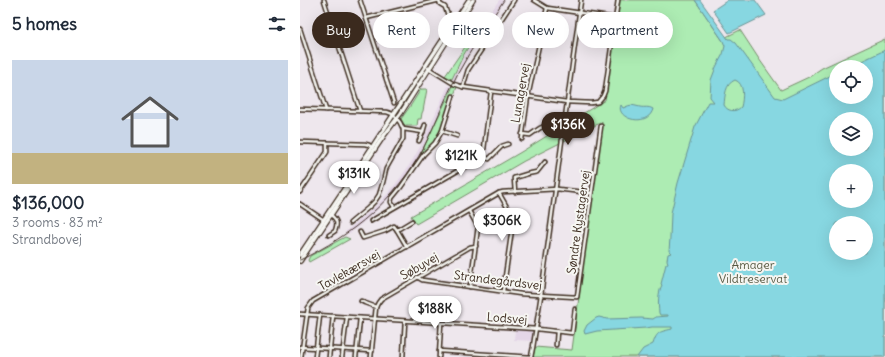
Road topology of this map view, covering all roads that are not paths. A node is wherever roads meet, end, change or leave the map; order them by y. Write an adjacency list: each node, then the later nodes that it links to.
1 (324, 0): 29 (street)
2 (360, 0): 15 (street)
3 (439, 0): 11 (street); 15 (street)
4 (470, 0): 12 (main road)
5 (473, 0): 20 (main road)
6 (514, 0): 21 (street)
7 (534, 0): 10 (street)
8 (581, 0): 13 (street)
9 (618, 0): 14 (street)
10 (547, 8): 13 (street); 24 (street, Lunagervej)
11 (447, 12)
12 (462, 12)
13 (579, 12)
14 (616, 12)
15 (366, 18): 26 (street)
16 (577, 27): 25 (street)
17 (300, 29): 28 (street)
18 (440, 48): 20 (main road)
19 (611, 48): 25 (street)
20 (428, 68): 21 (street); 30 (main road)
21 (463, 87): 22 (street)
22 (491, 92): 24 (street); 45 (street)
23 (453, 96): 35 (street)
24 (528, 96): 25 (street); 37 (street, Lunagervej)
25 (567, 102): 47 (street)
26 (394, 103)
27 (300, 109): 28 (street)
28 (326, 110): 29 (street)
29 (360, 111): 30 (street)
30 (396, 116): 34 (street); 44 (main road); 55 (main road)
31 (425, 125): 36 (street)
32 (545, 126): 37 (street, Lunagervej)
33 (600, 126): 51 (street, Søndre Kystagervej)
34 (403, 129): 36 (street); 59 (street)
35 (442, 131): 38 (street); 53 (street)
36 (423, 132): 40 (street)
37 (522, 134): 39 (street, Lunagervej)
38 (457, 136)
39 (522, 138)
40 (419, 141)
41 (300, 142): 42 (street)
42 (327, 143): 44 (street); 48 (street)
43 (508, 144): 45 (street)
44 (372, 148): 56 (main road)
45 (480, 156): 53 (street)
46 (545, 162): 49 (street)
47 (555, 189): 49 (street, Tavlekærsvej); 51 (street, Tavlekærsvej); 70 (street)
48 (300, 192)
49 (515, 192): 50 (street, Tavlekærsvej)
50 (499, 193): 54 (street, Tavlekærsvej); 69 (street)
51 (591, 193): 71 (street, Søndre Kystagervej)
52 (300, 204): 56 (street)
53 (394, 207): 57 (street)
54 (469, 211): 63 (street); 64 (street, Tavlekærsvej)
55 (331, 215): 62 (street); 66 (main road)
56 (324, 220): 65 (main road)
57 (371, 221)
58 (412, 221): 60 (street, Tavlekærsvej)
59 (350, 223)
60 (397, 230): 61 (street, Tavlekærsvej); 64 (street)
61 (360, 232)
62 (329, 235)
63 (476, 246): 67 (street, Søbyvej); 68 (street)
64 (407, 247): 76 (street, Tavlekærsvej)
65 (300, 255)
66 (300, 261)
67 (417, 277): 68 (street, Strandegårdsvej); 73 (street, Søbyvej)
68 (470, 287): 69 (street, Strandegårdsvej)
69 (503, 291): 70 (street, Strandegårdsvej)
70 (541, 295): 71 (street, Strandegårdsvej); 84 (street)
71 (577, 297)
72 (361, 301): 73 (street)
73 (376, 307): 81 (street)
74 (575, 308): 85 (street, Lodsvej)
75 (300, 314): 76 (street, Lodsvej)
76 (306, 315): 77 (street, Lodsvej); 87 (street)
77 (320, 316): 78 (street, Lodsvej); 88 (street)
78 (333, 316): 79 (street, Lodsvej); 89 (street)
79 (347, 317): 80 (street, Lodsvej); 90 (street)
80 (360, 318): 81 (street, Lodsvej); 91 (street)
81 (376, 319): 82 (street, Lodsvej); 92 (street)
82 (405, 321): 83 (street, Lodsvej); 100 (street)
83 (441, 323): 84 (street, Lodsvej); 93 (street)
84 (536, 329): 85 (street, Lodsvej); 102 (street)
85 (557, 331): 86 (street)
86 (556, 345)
87 (301, 347): 88 (street); 94 (street)
88 (316, 348): 89 (street); 95 (street)
89 (330, 349): 90 (street); 96 (street)
90 (343, 350): 91 (street); 97 (street)
91 (356, 350): 92 (street); 98 (street)
92 (372, 351): 99 (street)
93 (439, 351): 101 (street); 102 (street)
94 (301, 357)
95 (315, 357)
96 (329, 357)
97 (342, 357)
98 (356, 357)
99 (371, 357)
100 (403, 357)
101 (439, 357)
102 (531, 357)

